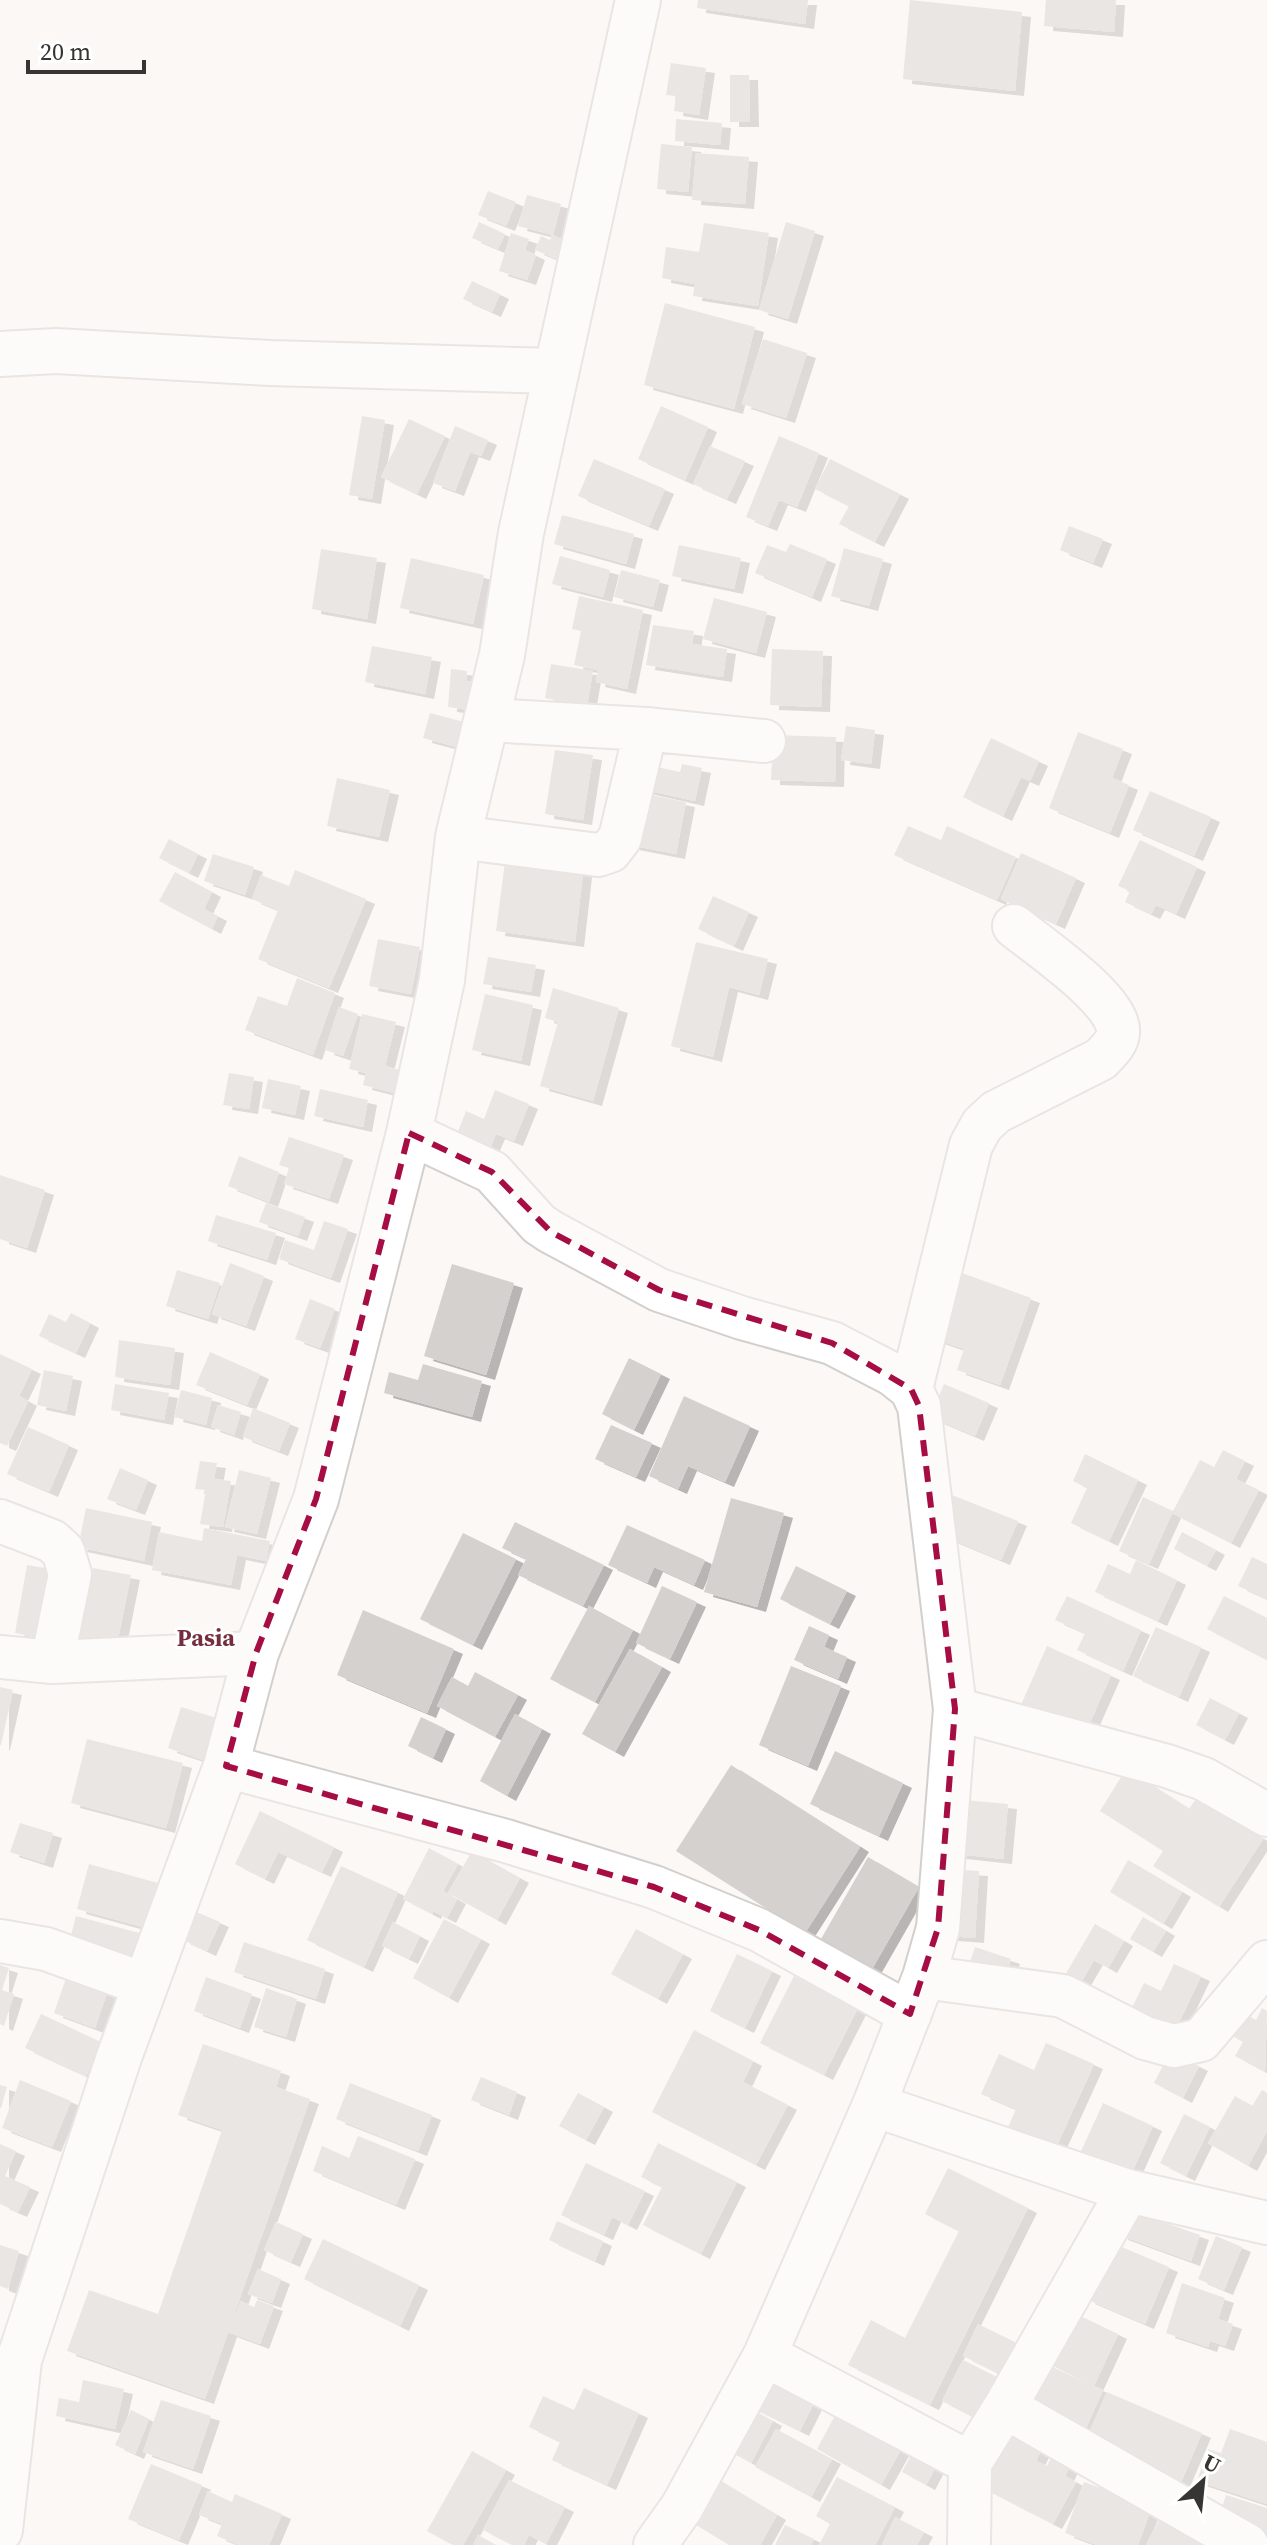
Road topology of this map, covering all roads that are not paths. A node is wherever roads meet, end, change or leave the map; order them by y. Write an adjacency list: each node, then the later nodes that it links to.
1 (638, 0): 3 (street)
2 (0, 354): 3 (street)
3 (555, 371): 4 (street)
4 (488, 720): 5 (street); 7 (street)
5 (646, 729): 6 (street); 7 (street)
6 (764, 741)
7 (458, 837): 9 (street)
8 (1014, 926): 10 (street)
9 (409, 1133): 10 (street); 12 (street)
10 (911, 1389): 15 (street)
11 (0, 1521): 14 (street)
12 (256, 1653): 14 (street); 16 (street)
13 (0, 1657): 14 (street)
14 (52, 1662)
15 (955, 1709): 17 (street); 21 (street)
16 (226, 1766): 20 (street); 21 (street)
17 (1267, 1815)
18 (0, 1941): 20 (street)
19 (1265, 1968): 21 (street)
20 (146, 1985): 26 (street)
21 (917, 1996): 22 (street)
22 (874, 2105): 23 (street); 25 (street)
23 (1128, 2191): 24 (street); 27 (street)
24 (1267, 2223)
25 (765, 2355): 28 (street); 30 (street)
26 (9, 2358): 29 (street)
27 (1005, 2407): 28 (street); 32 (street)
28 (970, 2463): 31 (street)
29 (0, 2530)
30 (655, 2545)
31 (969, 2545)
32 (1247, 2545)

